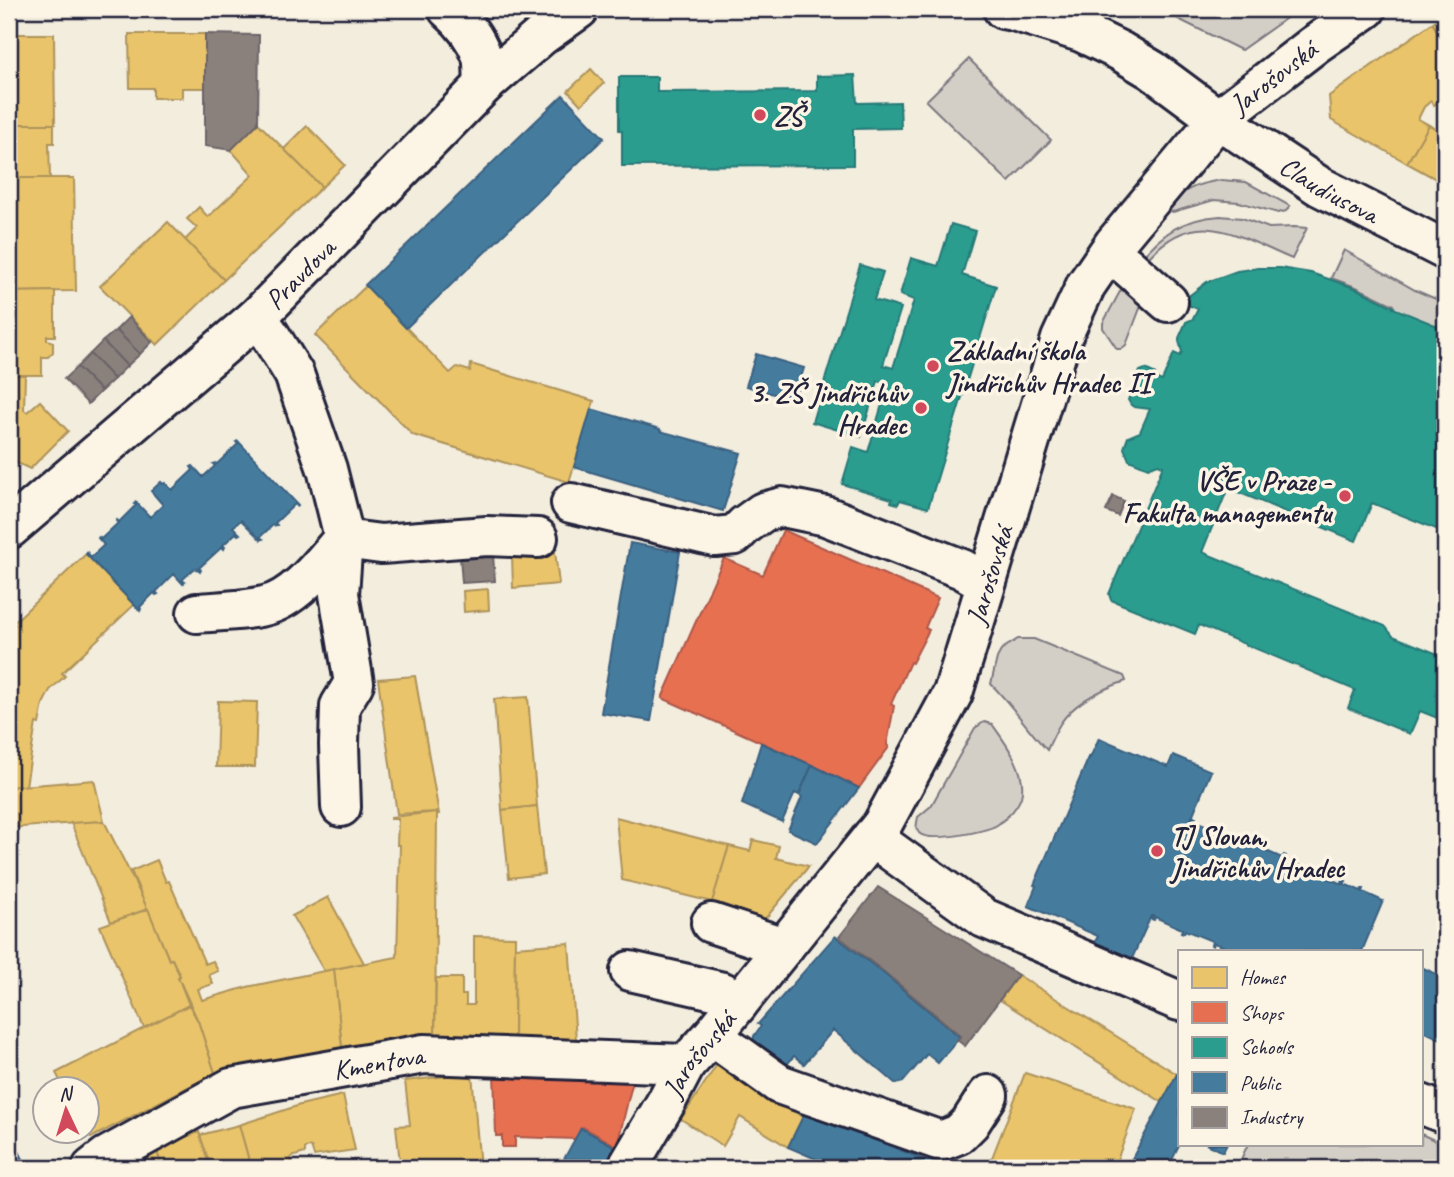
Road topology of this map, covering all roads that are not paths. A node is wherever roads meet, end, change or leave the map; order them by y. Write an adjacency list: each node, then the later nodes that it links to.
1 (448, 9): 5 (street)
2 (579, 9): 5 (street, Pravdova)
3 (1003, 9): 6 (street, Claudiusova)
4 (1366, 9): 6 (street, Jarošovská)
5 (484, 85): 10 (street, Pravdova)
6 (1218, 119): 7 (street, Claudiusova); 8 (street, Jarošovská)
7 (1445, 250)
8 (1108, 254): 9 (street); 15 (street, Jarošovská)
9 (1168, 302)
10 (257, 317): 12 (street, Pravdova); 14 (street)
11 (571, 503): 15 (street)
12 (9, 529)
13 (538, 538): 14 (street)
14 (343, 539): 16 (street); 17 (street)
15 (986, 583): 18 (street, Jarošovská)
16 (197, 613)
17 (341, 807)
18 (872, 837): 20 (street, Jarošovská); 22 (street)
19 (711, 923): 20 (street)
20 (784, 947): 23 (street, Jarošovská)
21 (630, 971): 23 (street)
22 (1178, 1001)
23 (738, 1004): 24 (street, Jarošovská)
24 (712, 1035): 25 (street, Jarošovská); 26 (street)
25 (687, 1064): 29 (street, Kmentova); 30 (street, Jarošovská)
26 (988, 1095)
27 (1422, 1104): 28 (street)
28 (1445, 1114)
29 (92, 1168)
30 (627, 1168)

